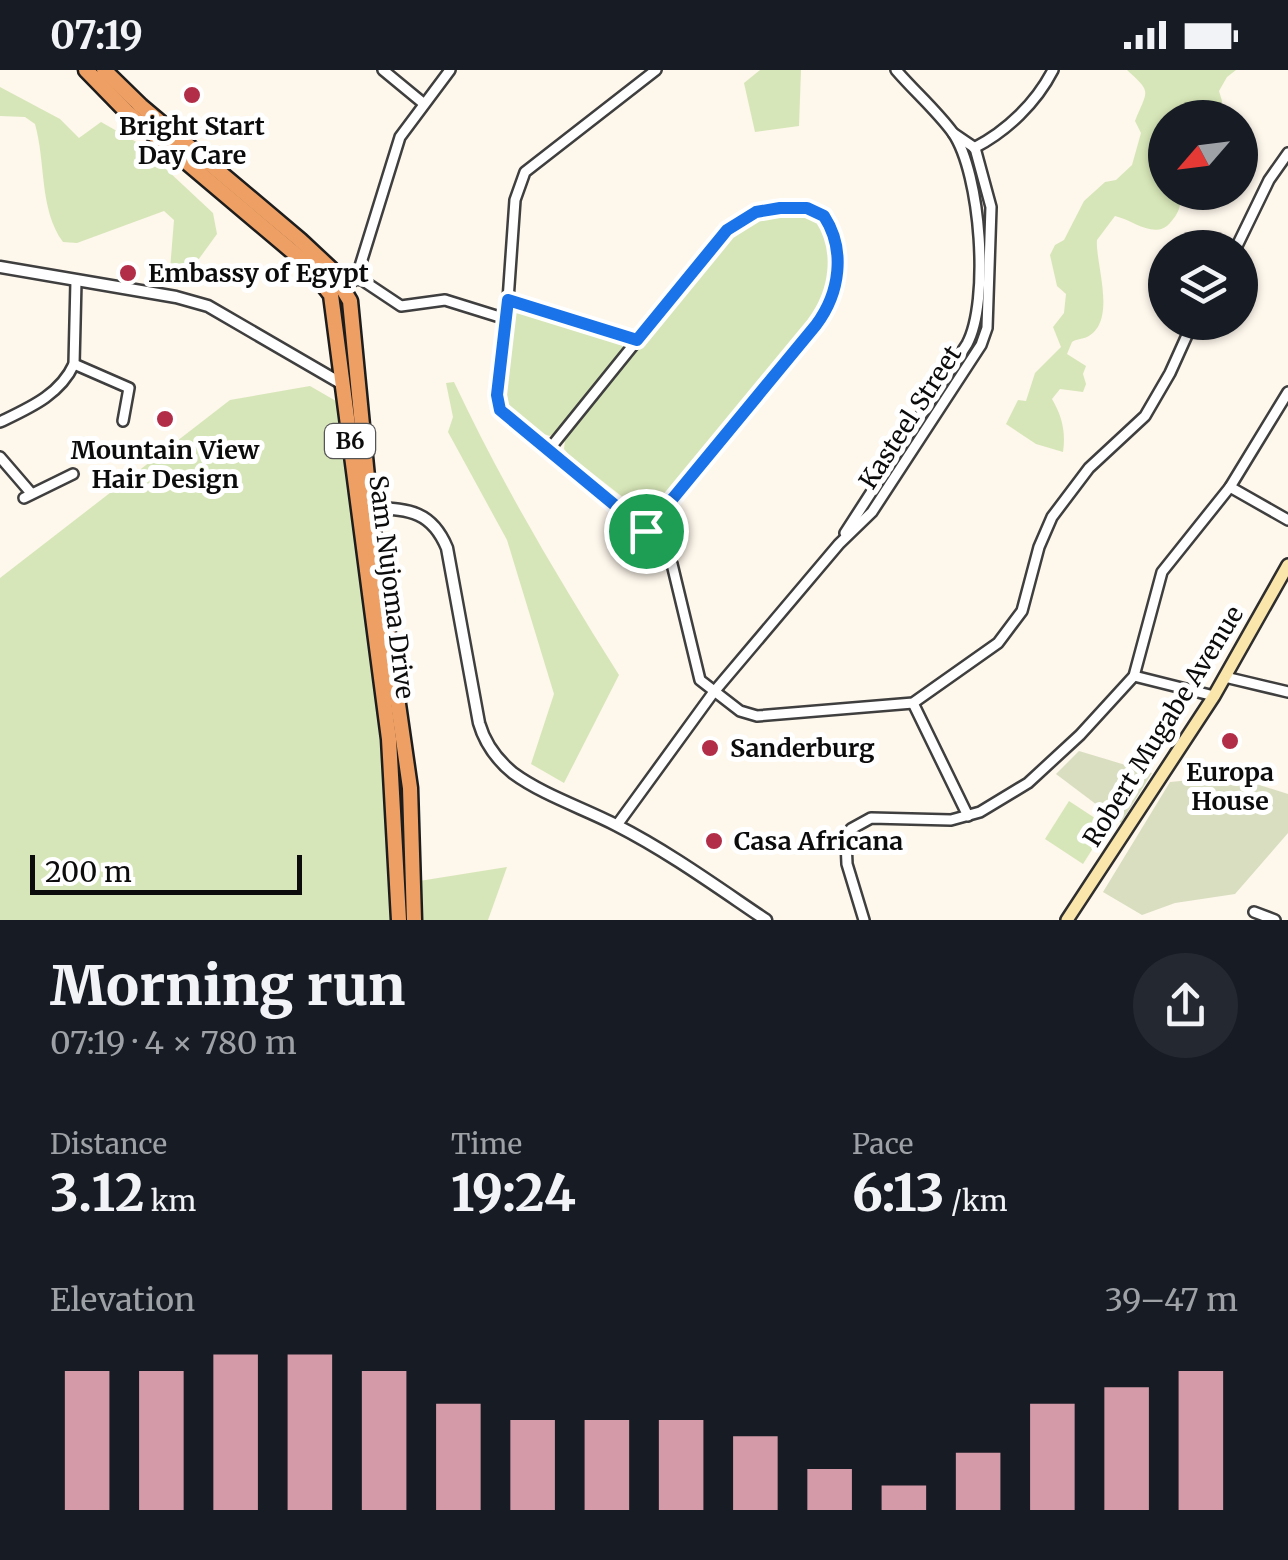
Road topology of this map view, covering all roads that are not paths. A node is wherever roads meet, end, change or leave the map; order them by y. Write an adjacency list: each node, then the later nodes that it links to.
1 (86, 70): 18 (highway, Sam Nujoma Drive / B6)
2 (104, 70): 18 (highway, Sam Nujoma Drive / B6)
3 (383, 70): 10 (street)
4 (450, 70): 10 (street)
5 (656, 70): 19 (street)
6 (896, 70): 11 (street, Kasteel Street)
7 (1045, 70): 9 (street)
8 (1053, 70): 9 (street)
9 (1045, 85): 12 (street)
10 (423, 103): 18 (street)
11 (953, 134): 12 (street, Kasteel Street); 13 (street, Kasteel Street)
12 (975, 148): 13 (street); 36 (street, Kasteel Street)
13 (961, 150): 36 (street, Kasteel Street)
14 (1288, 152): 15 (street)
15 (1245, 230)
16 (0, 267): 17 (street)
17 (76, 280): 23 (street); 24 (street)
18 (343, 287): 20 (street); 24 (highway, Sam Nujoma Drive / B6); 25 (highway, Sam Nujoma Drive / B6)
19 (508, 300): 20 (street); 21 (street)
20 (506, 319): 29 (street)
21 (637, 340): 29 (street); 35 (street)
22 (1185, 340): 43 (street)
23 (74, 364): 27 (street); 28 (street)
24 (343, 384): 25 (street); 33 (highway, Sam Nujoma Drive / B6)
25 (358, 391): 33 (highway, Sam Nujoma Drive / B6)
26 (1288, 392): 32 (street)
27 (124, 421)
28 (0, 422)
29 (548, 452): 35 (street)
30 (0, 457): 31 (street)
31 (73, 474)
32 (1230, 486): 34 (street); 38 (street)
33 (365, 507): 45 (street); 48 (highway, Sam Nujoma Drive / B6); 49 (highway, Sam Nujoma Drive / B6)
34 (1288, 520)
35 (646, 531): 41 (street)
36 (838, 544): 41 (street, Kasteel Street)
37 (1288, 565): 39 (main road, Robert Mugabe Avenue)
38 (1134, 676): 42 (street); 44 (street)
39 (1225, 677): 40 (street); 42 (main road, Robert Mugabe Avenue)
40 (1288, 692)
41 (713, 694): 43 (street); 45 (street, Kasteel Street)
42 (1214, 696): 47 (main road, Robert Mugabe Avenue)
43 (914, 703): 44 (street)
44 (968, 816): 51 (street)
45 (617, 825): 50 (street)
46 (1254, 912): 52 (street)
47 (1072, 917)
48 (399, 920)
49 (414, 920)
50 (766, 920)
51 (864, 920)
52 (1275, 920)

